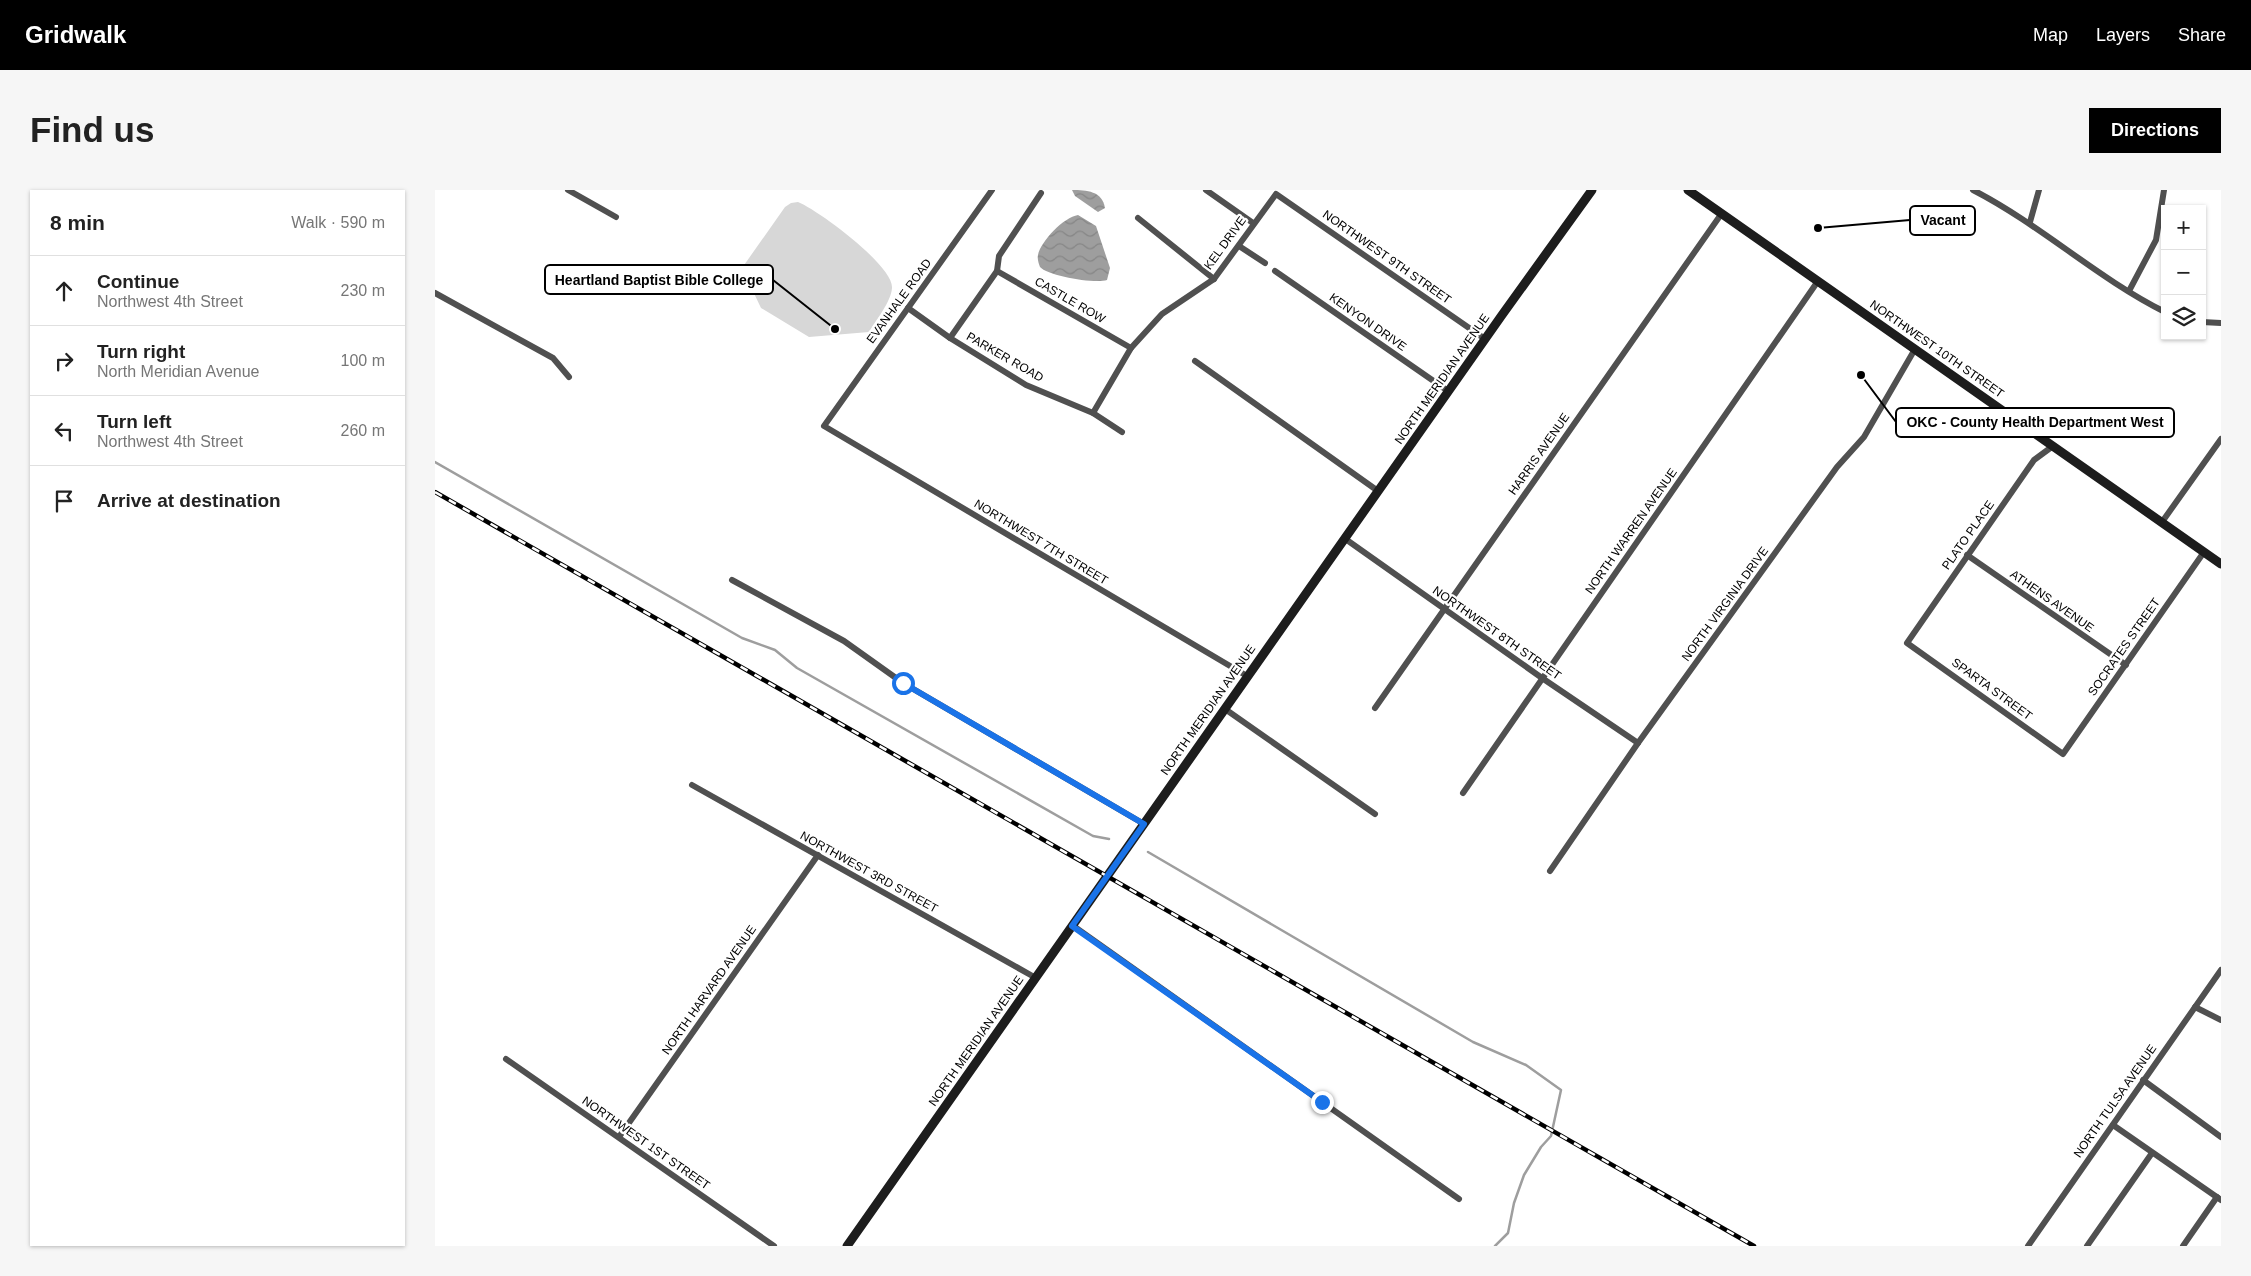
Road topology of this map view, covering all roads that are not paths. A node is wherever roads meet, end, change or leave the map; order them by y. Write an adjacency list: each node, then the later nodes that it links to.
1 (568, 190): 12 (street)
2 (992, 190): 24 (street, EVANHALE ROAD)
3 (1207, 190): 15 (street)
4 (1593, 190): 29 (main road, NORTH MERIDIAN AVENUE)
5 (1688, 190): 11 (main road, NORTHWEST 10TH STREET)
6 (1973, 190): 14 (street)
7 (2039, 190): 14 (street)
8 (2165, 190): 22 (street)
9 (1041, 193): 18 (street)
10 (1275, 194): 15 (street, KEL DRIVE); 29 (street, NORTHWEST 9TH STREET)
11 (1722, 214): 21 (main road, NORTHWEST 10TH STREET); 47 (street, HARRIS AVENUE)
12 (615, 217)
13 (1138, 218): 20 (street)
14 (2030, 222): 22 (street)
15 (1253, 223): 16 (street, KEL DRIVE)
16 (1239, 246): 17 (street); 20 (street, KEL DRIVE)
17 (1265, 263)
18 (997, 271): 28 (street); 30 (street, CASTLE ROW)
19 (1275, 271): 34 (street, KENYON DRIVE)
20 (1214, 279): 30 (street, KEL DRIVE)
21 (1818, 281): 31 (main road, NORTHWEST 10TH STREET); 51 (street, NORTH WARREN AVENUE)
22 (2129, 291): 25 (street)
23 (435, 293): 33 (street)
24 (908, 308): 28 (street, PARKER ROAD); 36 (street, EVANHALE ROAD)
25 (2161, 310)
26 (2206, 322): 27 (street)
27 (2221, 324)
28 (950, 338): 35 (street, PARKER ROAD)
29 (1485, 339): 34 (main road, NORTH MERIDIAN AVENUE)
30 (1131, 348): 35 (street, KEL DRIVE)
31 (1915, 349): 39 (main road, NORTHWEST 10TH STREET); 54 (street, NORTH VIRGINIA DRIVE)
32 (1195, 361): 40 (street)
33 (569, 376)
34 (1448, 391): 40 (main road, NORTH MERIDIAN AVENUE)
35 (1093, 413): 37 (street, PARKER ROAD)
36 (824, 426): 50 (street, NORTHWEST 7TH STREET)
37 (1122, 432)
38 (2221, 439): 41 (street)
39 (2053, 446): 41 (main road, NORTHWEST 10TH STREET); 44 (street, PLATO PLACE)
40 (1378, 491): 42 (main road, NORTH MERIDIAN AVENUE)
41 (2161, 522): 43 (main road, NORTHWEST 10TH STREET)
42 (1344, 538): 47 (street, NORTHWEST 8TH STREET); 50 (main road, NORTH MERIDIAN AVENUE)
43 (2204, 552): 45 (main road, NORTHWEST 10TH STREET); 49 (street, SOCRATES STREET)
44 (1967, 556): 48 (street, PLATO PLACE); 49 (street, ATHENS AVENUE)
45 (2221, 564)
46 (732, 580): 59 (street)
47 (1443, 609): 51 (street, NORTHWEST 8TH STREET); 52 (street, HARRIS AVENUE)
48 (1907, 643): 55 (street, SPARTA STREET)
49 (2125, 665): 55 (street, SOCRATES STREET)
50 (1247, 676): 53 (main road, NORTH MERIDIAN AVENUE)
51 (1542, 678): 54 (street, NORTHWEST 8TH STREET); 57 (street, NORTH WARREN AVENUE)
52 (1375, 708)
53 (1225, 709): 58 (street); 59 (main road, NORTH MERIDIAN AVENUE)
54 (1638, 743): 61 (street, NORTH VIRGINIA DRIVE)
55 (2063, 754)
56 (692, 785): 60 (street, NORTHWEST 3RD STREET)
57 (1463, 793)
58 (1375, 814)
59 (1144, 824): 62 (main road, NORTH MERIDIAN AVENUE)
60 (818, 855): 64 (street, NORTHWEST 3RD STREET); 70 (street, NORTH HARVARD AVENUE)
61 (1550, 871)
62 (1072, 926): 64 (main road, NORTH MERIDIAN AVENUE); 73 (street)
63 (2221, 970): 65 (street, NORTH TULSA AVENUE)
64 (1035, 978): 76 (main road, NORTH MERIDIAN AVENUE)
65 (2195, 1007): 66 (street); 68 (street, NORTH TULSA AVENUE)
66 (2221, 1020)
67 (506, 1058): 70 (street, NORTHWEST 1ST STREET)
68 (2143, 1080): 69 (street, NORTH TULSA AVENUE); 71 (street)
69 (2113, 1125): 72 (street); 77 (street, NORTH TULSA AVENUE)
70 (619, 1137): 75 (street, NORTHWEST 1ST STREET)
71 (2221, 1137)
72 (2153, 1152): 74 (street); 78 (street)
73 (1459, 1199)
74 (2219, 1199): 79 (street)
75 (774, 1246)
76 (847, 1246)
77 (2028, 1246)
78 (2087, 1246)
79 (2183, 1246)

